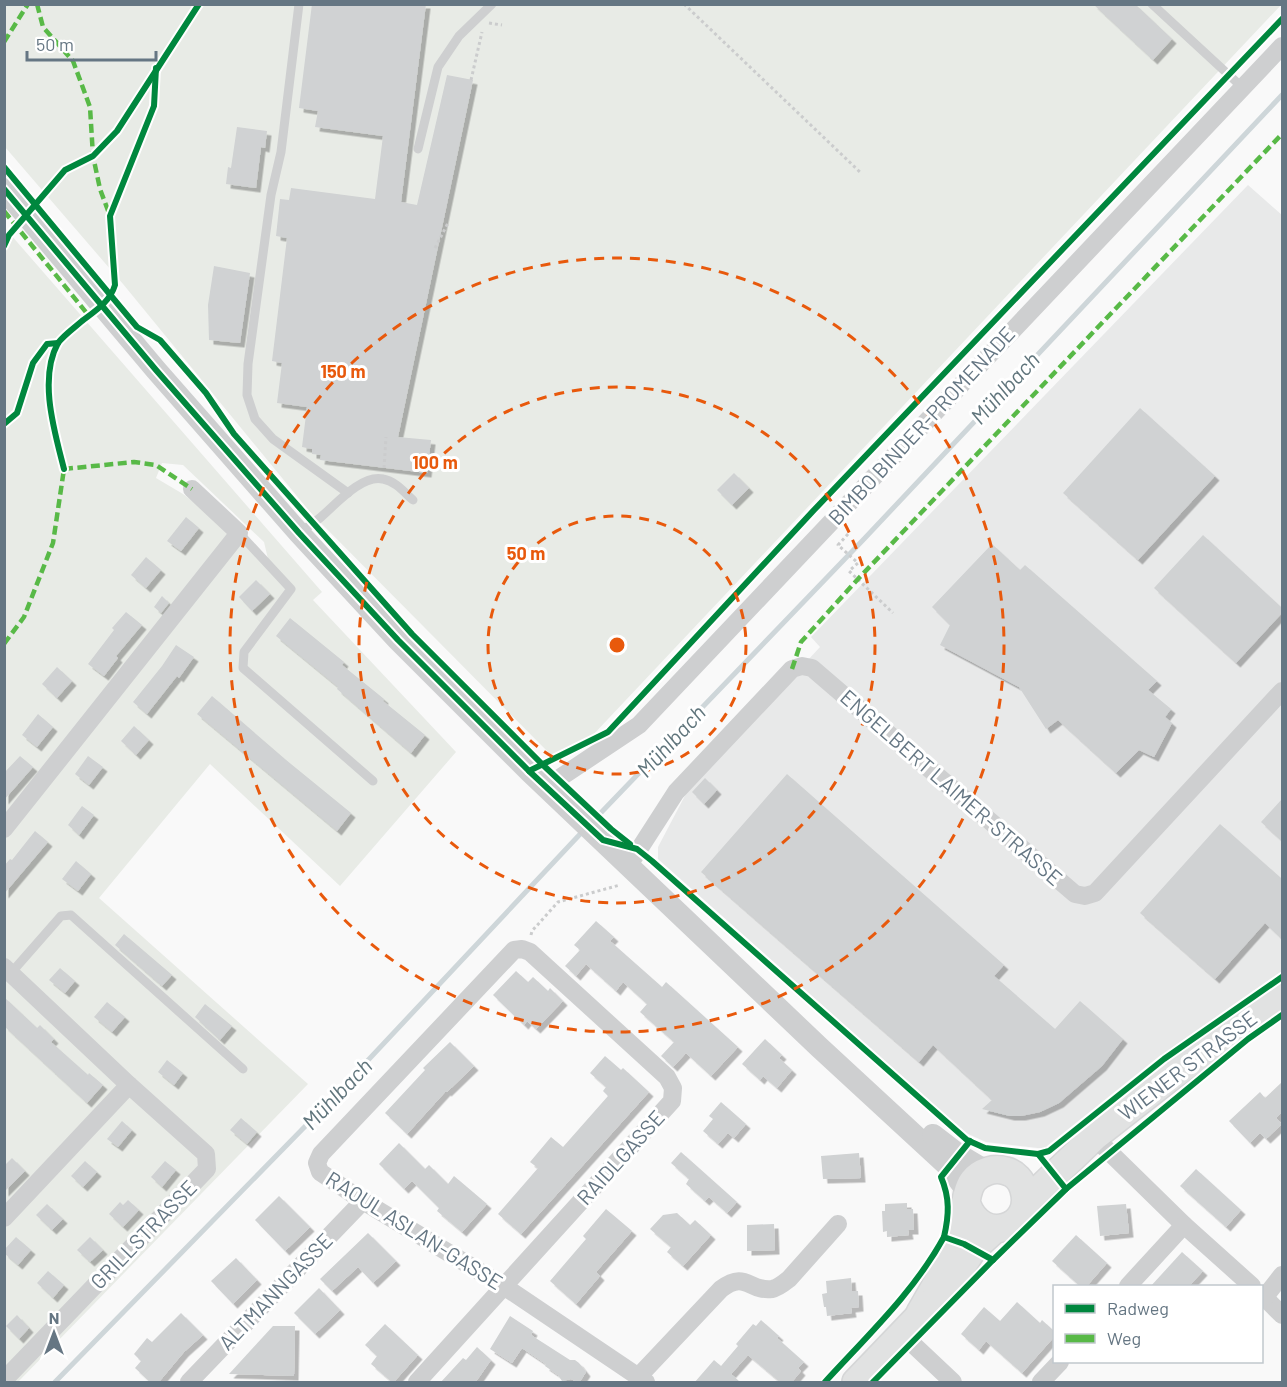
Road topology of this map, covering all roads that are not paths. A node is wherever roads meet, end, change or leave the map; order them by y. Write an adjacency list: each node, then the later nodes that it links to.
1 (299, 4): 9 (lane)
2 (492, 4): 6 (lane)
3 (1152, 4): 5 (lane)
4 (1282, 46): 5 (street, BIMBO BINDER-PROMENADE)
5 (1243, 88): 15 (street, BIMBO BINDER-PROMENADE)
6 (418, 149)
7 (4, 189): 12 (street)
8 (192, 489): 11 (street)
9 (348, 493): 10 (lane); 12 (lane)
10 (413, 500)
11 (239, 533): 14 (lane); 16 (street)
12 (299, 533): 15 (street)
13 (1282, 691): 17 (street, ENGELBERT LAIMER-STRASSE)
14 (372, 781)
15 (546, 787): 17 (street)
16 (4, 829)
17 (632, 867): 21 (street)
18 (522, 951): 28 (street, RAOUL ASLAN-GASSE); 37 (street, RAIDLGASSE)
19 (8, 970): 22 (lane); 23 (street, GRILLSTRASSE)
20 (1282, 996): 24 (main road, WIENER STRASSE)
21 (819, 1047): 25 (street); 27 (street)
22 (243, 1069)
23 (129, 1085): 30 (street); 44 (street, GRILLSTRASSE)
24 (1094, 1137): 26 (main road, WIENER STRASSE); 29 (main road, WIENER STRASSE); 32 (street)
25 (986, 1171): 26 (main road); 27 (main road)
26 (1013, 1174): 29 (main road)
27 (967, 1198): 33 (main road); 40 (main road)
28 (363, 1201): 37 (street, RAOUL ASLAN-GASSE); 46 (street, ALTMANNGASSE)
29 (1026, 1202): 33 (main road)
30 (7, 1210)
31 (838, 1224): 45 (street, RAOUL ASLAN-GASSE)
32 (1184, 1225): 35 (street); 36 (street)
33 (995, 1229): 40 (main road)
34 (1282, 1275): 38 (street)
35 (1130, 1285)
36 (1250, 1285)
37 (505, 1287): 45 (street, RAOUL ASLAN-GASSE); 47 (street, RAIDLGASSE)
38 (1263, 1290)
39 (1263, 1297): 41 (street)
40 (920, 1313): 42 (main road)
41 (1282, 1315)
42 (903, 1334): 48 (main road); 49 (street)
43 (1059, 1363): 50 (street)
44 (4, 1380)
45 (642, 1380)
46 (189, 1383)
47 (417, 1383)
48 (856, 1383)
49 (953, 1383)
50 (1041, 1383)

